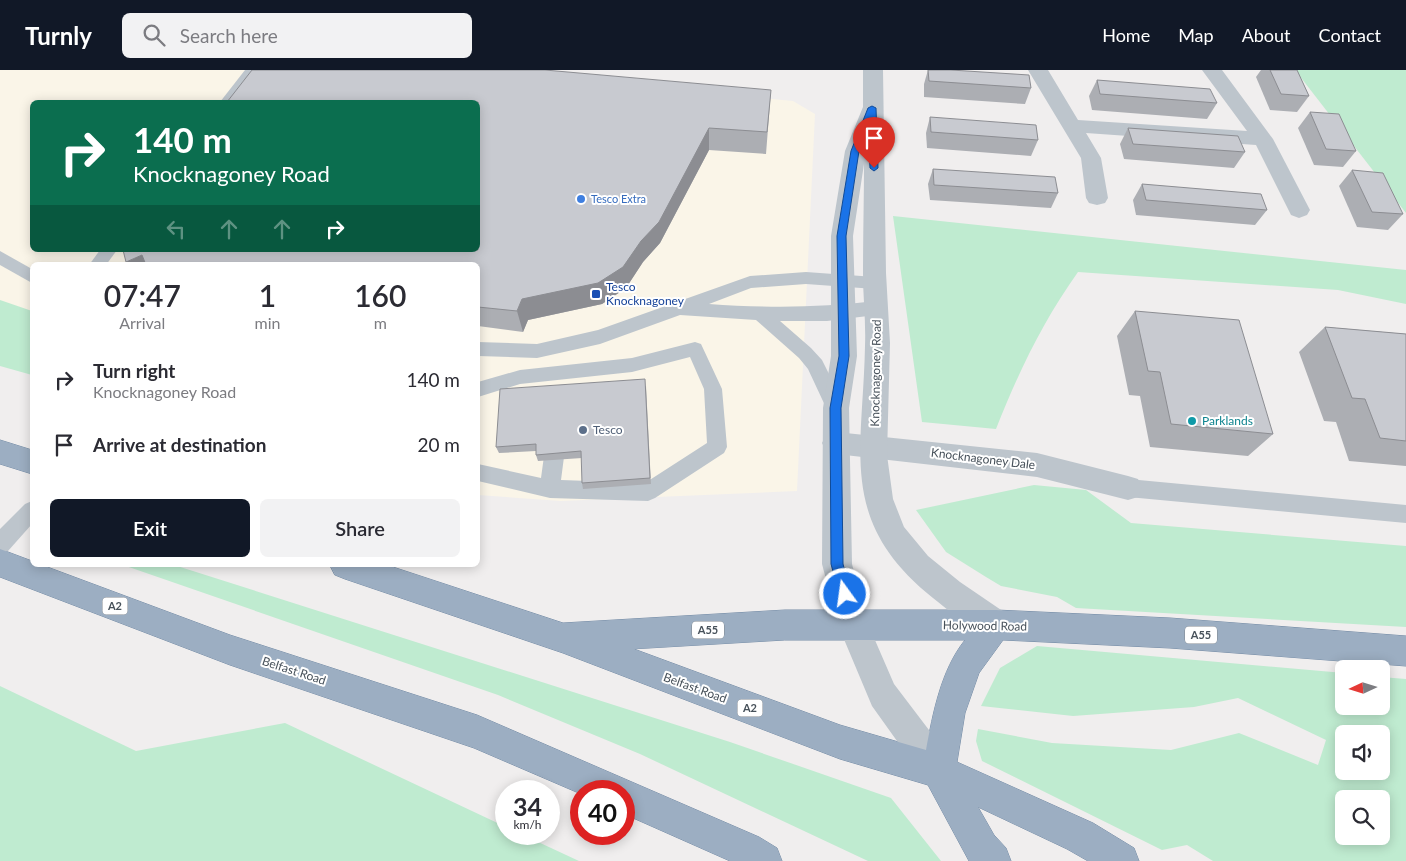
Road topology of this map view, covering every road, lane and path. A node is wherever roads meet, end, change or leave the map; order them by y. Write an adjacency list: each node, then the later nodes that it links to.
1 (252, 70): 5 (lane)
2 (873, 70): 6 (street, Knocknagoney Road)
3 (1038, 70): 7 (street)
4 (1212, 70): 8 (street)
5 (229, 100)
6 (872, 108): 15 (street); 16 (street, Knocknagoney Road)
7 (1072, 126): 8 (street); 9 (street)
8 (1263, 138): 10 (street)
9 (1097, 198)
10 (1299, 210)
11 (107, 252): 13 (lane)
12 (0, 257): 14 (lane)
13 (99, 262)
14 (30, 276)
15 (843, 280): 16 (lane); 17 (lane); 19 (street)
16 (875, 283): 18 (street, Knocknagoney Road)
17 (674, 308): 20 (lane); 21 (lane)
18 (876, 308): 19 (lane); 28 (street, Knocknagoney Road)
19 (844, 312): 20 (lane); 25 (street)
20 (760, 314): 25 (lane)
21 (480, 350)
22 (565, 372): 23 (lane); 24 (lane); 33 (lane)
23 (480, 388)
24 (563, 392)
25 (836, 408): 27 (street)
26 (560, 411): 33 (lane)
27 (836, 443): 28 (street, Knocknagoney Dale); 39 (street)
28 (875, 446): 32 (street, Knocknagoney Dale); 40 (street, Knocknagoney Road)
29 (0, 452): 30 (highway)
30 (30, 461)
31 (480, 473): 33 (lane)
32 (1128, 488): 35 (lane)
33 (550, 489)
34 (30, 512): 36 (lane)
35 (1406, 514)
36 (0, 544)
37 (0, 563): 44 (highway, Belfast Road / A2)
38 (351, 567): 41 (highway, Belfast Road / A2)
39 (853, 625): 40 (highway, Holywood Road / A55); 41 (highway, Holywood Road / A55); 43 (street)
40 (996, 625): 42 (highway, Holywood Road / A55); 43 (highway)
41 (563, 638): 43 (highway, Belfast Road / A2)
42 (1406, 651)
43 (939, 771): 47 (highway); 48 (highway, Belfast Road / A2)
44 (588, 780)
45 (635, 801): 46 (highway)
46 (764, 861)
47 (994, 861)
48 (1121, 861)

